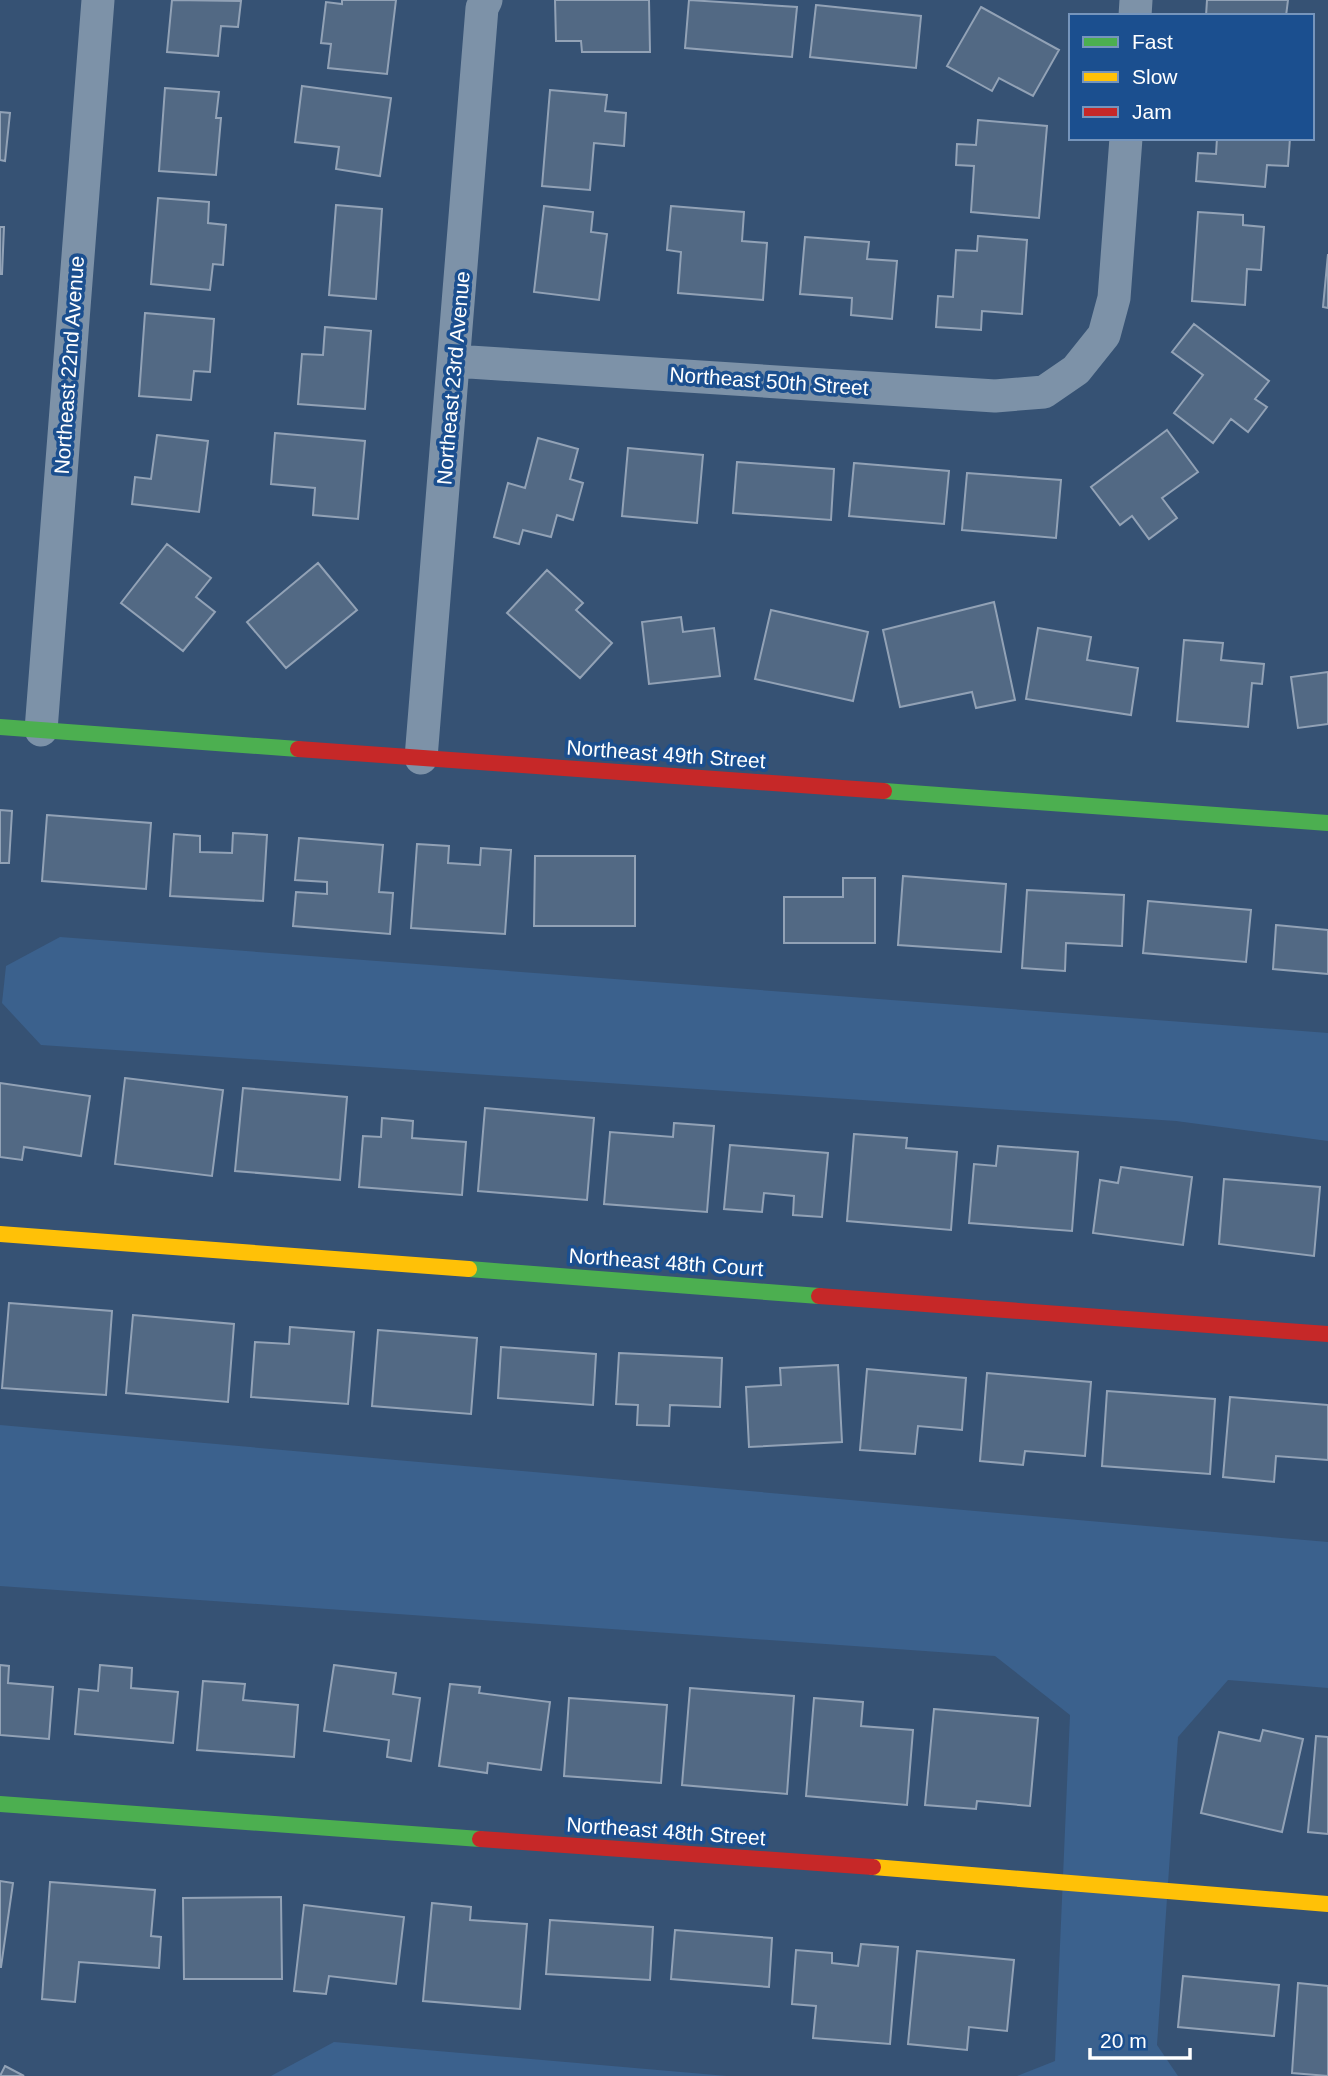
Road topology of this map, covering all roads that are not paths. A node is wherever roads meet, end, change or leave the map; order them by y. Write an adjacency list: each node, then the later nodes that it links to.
1 (98, 0): 6 (street, Northeast 22nd Avenue)
2 (486, 0): 4 (street, Northeast 23rd Avenue)
3 (1126, 140): 4 (street, Northeast 50th Street)
4 (454, 361): 7 (street, Northeast 23rd Avenue)
5 (0, 727): 6 (street, Northeast 49th Street)
6 (41, 730): 7 (street, Northeast 49th Street)
7 (421, 758): 8 (street, Northeast 49th Street)
8 (1328, 823)
9 (0, 1234): 10 (street, Northeast 48th Court)
10 (1328, 1334)
11 (0, 1804): 12 (street, Northeast 48th Street)
12 (1328, 1904)

